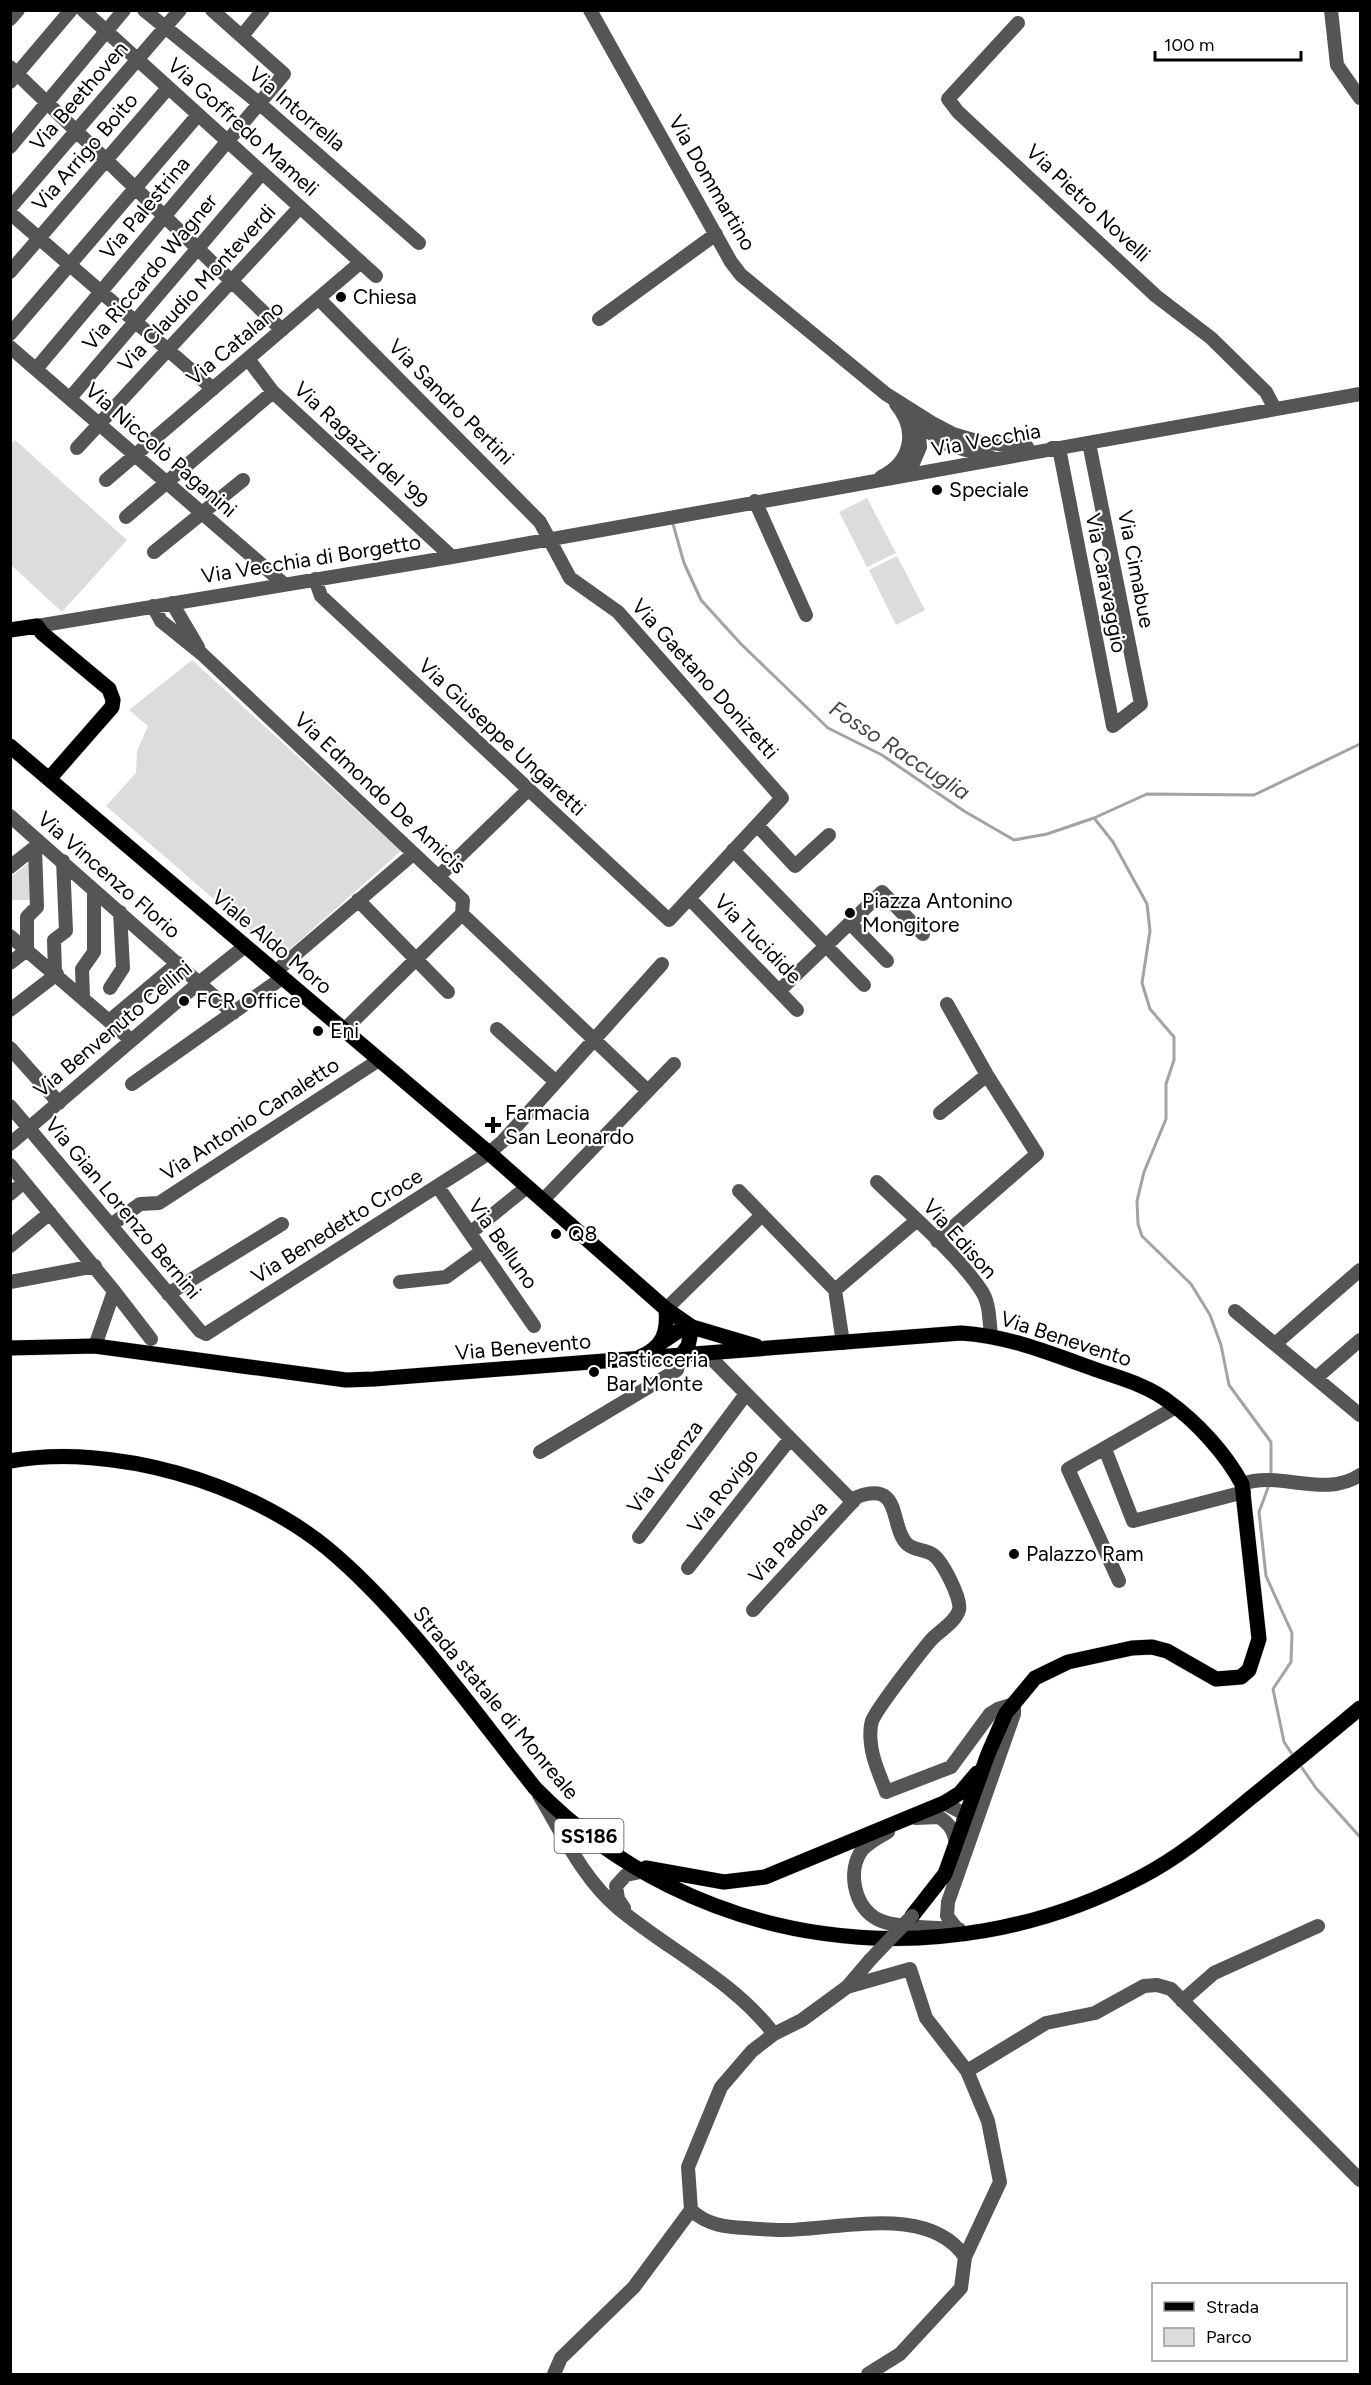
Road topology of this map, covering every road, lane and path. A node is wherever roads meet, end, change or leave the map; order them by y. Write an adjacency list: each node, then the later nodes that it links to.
1 (18, 10): 11 (street)
2 (71, 10): 17 (street)
3 (82, 10): 14 (street, Via Goffredo Mameli)
4 (124, 10): 14 (street)
5 (144, 10): 13 (street, Via Intorrella)
6 (180, 10): 13 (street, Via Beethoven)
7 (212, 10): 15 (street)
8 (263, 10): 15 (street)
9 (590, 10): 33 (street, Via Dommartino)
10 (1331, 10): 19 (street)
11 (10, 19)
12 (1018, 23): 56 (street, Via Pietro Novelli)
13 (165, 28): 16 (street, Via Beethoven); 21 (street, Via Intorrella)
14 (106, 32): 16 (street, Via Goffredo Mameli); 20 (street)
15 (242, 36): 21 (street, Via Palestrina)
16 (137, 60): 18 (street, Via Goffredo Mameli); 23 (street, Via Beethoven)
17 (13, 74): 20 (street)
18 (168, 87): 22 (street, Via Goffredo Mameli); 26 (street, Via Arrigo Boito)
19 (1360, 98)
20 (47, 103): 23 (street); 25 (street)
21 (260, 104): 24 (street, Via Palestrina); 35 (street, Via Intorrella)
22 (198, 115): 24 (street, Via Goffredo Mameli); 28 (street)
23 (77, 131): 26 (street); 30 (street, Via Beethoven)
24 (228, 142): 27 (street, Via Goffredo Mameli); 32 (street, Via Palestrina)
25 (10, 147)
26 (106, 159): 28 (street); 34 (street, Via Arrigo Boito)
27 (262, 173): 29 (street, Via Goffredo Mameli); 36 (street, Via Riccardo Wagner)
28 (135, 188): 32 (street); 38 (street)
29 (300, 207): 37 (street, Via Goffredo Mameli); 41 (street, Via Claudio Monteverdi)
30 (10, 208)
31 (10, 213): 34 (street)
32 (165, 217): 36 (street); 42 (street, Via Palestrina)
33 (716, 234): 44 (street); 57 (street, Via Dommartino)
34 (39, 238): 38 (street); 39 (street, Via Arrigo Boito)
35 (419, 243)
36 (198, 248): 41 (street); 45 (street, Via Riccardo Wagner)
37 (362, 262): 40 (street, Via Goffredo Mameli); 43 (street, Via Catalano)
38 (69, 265): 42 (street); 47 (street)
39 (10, 272)
40 (376, 276)
41 (232, 281): 46 (street); 49 (street, Via Claudio Monteverdi)
42 (101, 292): 45 (street); 51 (street, Via Palestrina)
43 (319, 299): 46 (street, Via Catalano); 74 (street, Via Sandro Pertini)
44 (599, 319)
45 (135, 321): 49 (street); 55 (street, Via Riccardo Wagner)
46 (282, 330): 50 (street, Via Catalano)
47 (10, 334)
48 (12, 350): 51 (street, Via Niccolò Paganini)
49 (168, 350): 52 (street); 58 (street, Via Claudio Monteverdi)
50 (248, 359): 52 (street, Via Catalano); 53 (street, Via Ragazzi del '99)
51 (36, 369): 55 (street, Via Niccolò Paganini)
52 (213, 389): 63 (street, Via Catalano)
53 (273, 392): 69 (street); 76 (street, Via Ragazzi del '99)
54 (1360, 394): 56 (street, Via Vecchia)
55 (70, 398): 58 (street, Via Niccolò Paganini)
56 (1275, 409): 60 (street, Via Vecchia)
57 (911, 415): 59 (street); 62 (street); 68 (street)
58 (100, 425): 61 (street, Via Claudio Monteverdi); 63 (street, Via Niccolò Paganini)
59 (920, 427): 64 (street); 65 (street)
60 (1089, 443): 62 (street, Via Vecchia); 85 (street, Via Cimabue)
61 (77, 448)
62 (1059, 448): 64 (street, Via Vecchia); 85 (street, Via Caravaggio)
63 (135, 455): 66 (street, Via Catalano); 69 (street, Via Niccolò Paganini)
64 (996, 459): 65 (street, Via Vecchia)
65 (908, 475): 68 (street, Via Vecchia)
66 (106, 480)
67 (243, 480): 71 (street)
68 (873, 481): 70 (street, Via Vecchia)
69 (168, 483): 71 (street, Via Niccolò Paganini); 72 (street)
70 (755, 501): 73 (street, Via Vecchia); 81 (street)
71 (203, 514): 75 (street); 78 (street, Via Niccolò Paganini)
72 (126, 517)
73 (618, 526): 74 (street, Via Vecchia di Borgetto)
74 (547, 539): 76 (street, Via Vecchia di Borgetto); 90 (street, Via Gaetano Donizetti)
75 (153, 552)
76 (452, 557): 77 (street, Via Vecchia di Borgetto)
77 (315, 579): 78 (street, Via Vecchia di Borgetto); 88 (street, Via Giuseppe Ungaretti)
78 (284, 584): 79 (street, Via Vecchia di Borgetto)
79 (172, 603): 80 (street, Via Vecchia di Borgetto); 84 (street)
80 (153, 606): 82 (street, Via Vecchia di Borgetto); 84 (street)
81 (806, 615)
82 (37, 626): 83 (main road, Via Vecchia di Borgetto); 87 (main road)
83 (10, 630)
84 (202, 654): 94 (street, Via Edmondo De Amicis)
85 (1113, 726)
86 (10, 746): 87 (main road, Viale Aldo Moro)
87 (49, 779): 107 (main road, Viale Aldo Moro)
88 (528, 789): 97 (street); 99 (street, Via Giuseppe Ungaretti)
89 (10, 816): 92 (street, Via Vincenzo Florio)
90 (757, 825): 91 (street); 93 (street)
91 (829, 835)
92 (38, 845): 95 (street, Via Vincenzo Florio); 96 (street); 108 (street)
93 (733, 850): 99 (street); 106 (street)
94 (413, 854): 97 (street, Via Edmondo De Amicis); 100 (street)
95 (63, 861): 98 (street, Via Vincenzo Florio); 114 (street)
96 (10, 867)
97 (438, 877): 102 (street, Via Edmondo De Amicis)
98 (94, 891): 101 (street, Via Vincenzo Florio); 121 (street)
99 (689, 898): 119 (street, Via Tucidide)
100 (358, 900): 109 (street); 115 (street)
101 (120, 912): 112 (street, Via Vincenzo Florio); 118 (street)
102 (462, 914): 109 (street); 129 (street, Via Edmondo De Amicis)
103 (852, 925): 104 (street); 106 (street); 110 (street)
104 (923, 934)
105 (10, 936): 108 (street)
106 (828, 945): 117 (street); 119 (street)
107 (244, 947): 115 (main road, Viale Aldo Moro); 116 (street, Via Benvenuto Cellini)
108 (27, 950): 111 (street); 114 (street)
109 (416, 958): 120 (street); 127 (street)
110 (887, 962)
111 (10, 963)
112 (178, 963): 116 (street, Via Vincenzo Florio); 126 (street)
113 (662, 964): 129 (street, Via Benedetto Croce)
114 (56, 973): 121 (street); 123 (street)
115 (279, 975): 125 (street); 127 (main road, Viale Aldo Moro)
116 (200, 982): 125 (street, Via Vincenzo Florio); 130 (street, Via Benvenuto Cellini)
117 (864, 985)
118 (110, 988)
119 (779, 991): 124 (street, Via Tucidide)
120 (448, 992)
121 (83, 997): 126 (street)
122 (947, 1004): 134 (street)
123 (10, 1010)
124 (797, 1010)
125 (233, 1013): 136 (street)
126 (109, 1021): 130 (street)
127 (344, 1029): 132 (main road, Viale Aldo Moro)
128 (497, 1029): 135 (street)
129 (592, 1040): 135 (street, Via Benedetto Croce); 137 (street, Via Edmondo De Amicis)
130 (131, 1041): 138 (street, Via Benvenuto Cellini)
131 (10, 1048): 138 (street)
132 (379, 1060): 143 (main road, Viale Aldo Moro); 156 (street, Via Antonio Canaletto)
133 (674, 1064): 137 (street)
134 (987, 1075): 140 (street); 158 (street)
135 (555, 1081): 143 (street, Via Benedetto Croce)
136 (132, 1084)
137 (648, 1091): 151 (street)
138 (59, 1103): 141 (street, Via Benvenuto Cellini)
139 (10, 1106): 141 (street, Via Gian Lorenzo Bernini)
140 (939, 1113)
141 (29, 1128): 142 (street, Via Benvenuto Cellini); 156 (street, Via Gian Lorenzo Bernini)
142 (10, 1144)
143 (489, 1153): 147 (street, Via Benedetto Croce); 148 (main road, Viale Aldo Moro)
144 (10, 1166): 145 (street)
145 (24, 1182): 150 (street); 152 (street)
146 (877, 1182): 154 (street, Via Edison)
147 (438, 1187): 157 (street, Via Belluno); 172 (street, Via Benedetto Croce)
148 (527, 1187): 151 (main road, Viale Aldo Moro); 157 (street)
149 (739, 1191): 153 (street)
150 (10, 1194)
151 (543, 1200): 168 (main road, Viale Aldo Moro)
152 (50, 1213): 159 (street); 161 (street)
153 (762, 1215): 165 (street); 168 (street)
154 (916, 1221): 158 (street, Via Edison); 165 (street)
155 (282, 1224): 167 (street)
156 (111, 1225): 167 (street, Via Gian Lorenzo Bernini)
157 (470, 1233): 160 (street, Via Belluno)
158 (937, 1240): 173 (street, Via Edison)
159 (10, 1245)
160 (482, 1251): 164 (street); 170 (street, Via Belluno)
161 (95, 1266): 163 (street); 166 (street)
162 (1360, 1270): 178 (street)
163 (10, 1282)
164 (400, 1282)
165 (835, 1290): 177 (street)
166 (114, 1292): 174 (street); 179 (street)
167 (168, 1294): 172 (street, Via Gian Lorenzo Bernini)
168 (666, 1309): 171 (main road, Viale Aldo Moro); 176 (main road)
169 (1235, 1311): 178 (street)
170 (534, 1326)
171 (692, 1328): 176 (main road); 181 (main road, Viale Aldo Moro); 183 (main road)
172 (206, 1334)
173 (991, 1335): 177 (main road, Via Benevento); 187 (main road, Via Benevento)
174 (151, 1339)
175 (1360, 1340): 185 (street)
176 (662, 1342): 184 (main road)
177 (843, 1343): 181 (main road, Via Benevento)
178 (1275, 1344): 185 (street)
179 (95, 1346): 180 (main road, Via Benevento); 184 (main road, Via Benevento)
180 (10, 1348)
181 (770, 1349): 182 (main road, Via Benevento)
182 (708, 1355): 183 (main road, Via Benevento); 186 (street)
183 (680, 1357): 184 (main road, Via Benevento); 191 (street)
184 (635, 1360)
185 (1316, 1378): 188 (street)
186 (746, 1394): 189 (street); 196 (street, Via Vicenza)
187 (1176, 1407): 190 (street); 194 (main road, Via Benevento)
188 (1360, 1413)
189 (790, 1440): 195 (street); 197 (street, Via Rovigo)
190 (1105, 1449): 194 (street); 198 (street)
191 (540, 1452)
192 (10, 1461): 203 (main road, Strada statale di Monreale / SS186)
193 (1360, 1474): 194 (street)
194 (1243, 1488): 200 (main road)
195 (853, 1502): 199 (street, Via Padova); 200 (street)
196 (639, 1537)
197 (688, 1568)
198 (1119, 1581)
199 (753, 1610)
200 (1014, 1704): 202 (main road); 212 (street)
201 (1359, 1709): 213 (main road, Strada statale di Monreale / SS186)
202 (984, 1763): 204 (main road); 206 (main road)
203 (535, 1788): 208 (main road, Strada statale di Monreale / SS186); 210 (street)
204 (945, 1803): 205 (main road); 206 (street)
205 (906, 1821): 207 (street); 208 (main road); 212 (street)
206 (965, 1821): 207 (main road)
207 (957, 1844): 209 (main road)
208 (636, 1868): 210 (street); 213 (main road, Strada statale di Monreale / SS186)
209 (912, 1916): 214 (street, bridge)
210 (638, 1921): 216 (street)
211 (1318, 1926): 215 (street)
212 (957, 1929): 213 (street)
213 (980, 1931)
214 (847, 1987): 216 (street); 217 (street)
215 (1182, 2001): 217 (street); 218 (street)
216 (774, 2034): 219 (street)
217 (967, 2071): 220 (street)
218 (1360, 2180)
219 (691, 2210): 220 (street); 221 (street)
220 (965, 2257): 222 (street)
221 (554, 2374)
222 (868, 2374)

